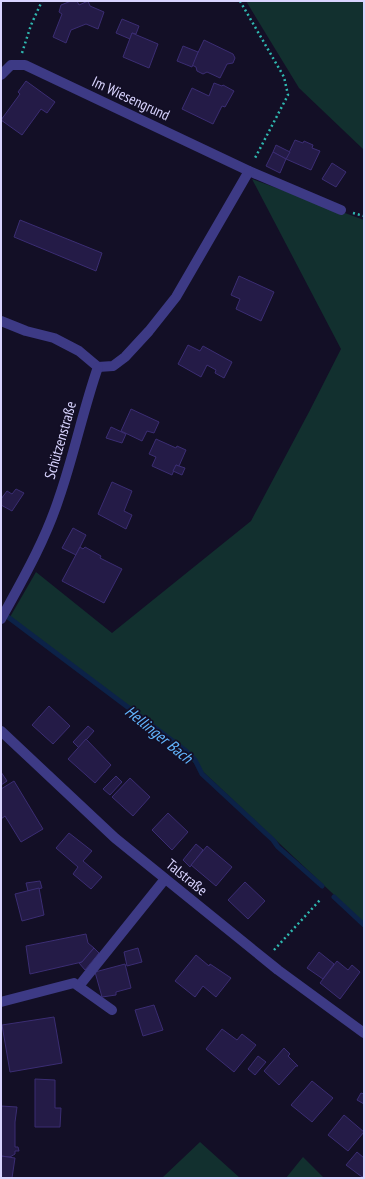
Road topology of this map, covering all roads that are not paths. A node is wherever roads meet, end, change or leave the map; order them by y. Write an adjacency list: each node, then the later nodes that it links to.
1 (1, 60): 2 (street, Im Wiesengrund)
2 (14, 65): 3 (street); 4 (street, Im Wiesengrund)
3 (1, 75)
4 (249, 171): 5 (street, Im Wiesengrund); 7 (street)
5 (341, 210)
6 (1, 321): 7 (street)
7 (98, 367): 8 (street, Schützenstraße)
8 (4, 614)
9 (1, 731): 10 (street, Talstraße)
10 (165, 879): 11 (street); 14 (street, Talstraße)
11 (79, 986): 12 (street); 13 (street)
12 (1, 1002)
13 (112, 1010)
14 (364, 1033)

